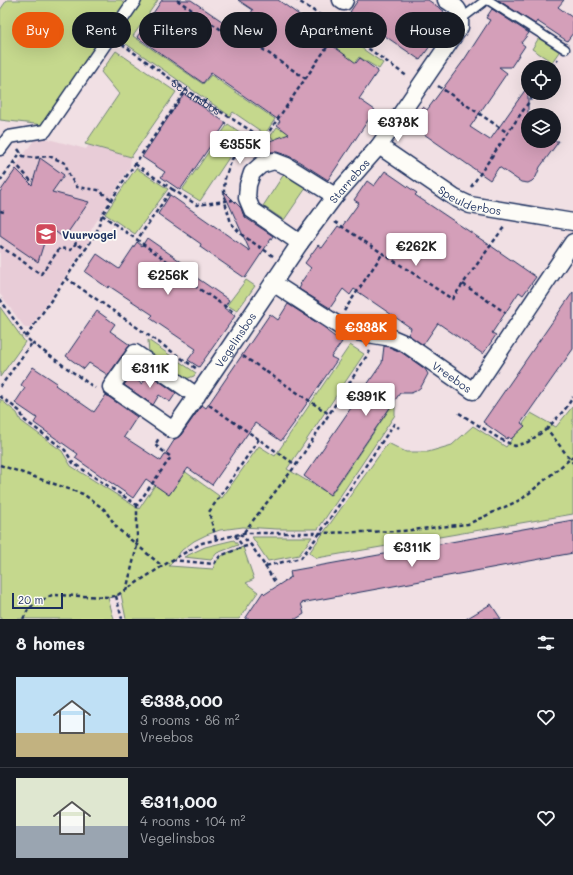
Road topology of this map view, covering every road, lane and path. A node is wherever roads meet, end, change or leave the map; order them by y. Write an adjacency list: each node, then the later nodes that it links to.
1 (135, 0): 8 (street)
2 (177, 0): 18 (path)
3 (297, 0): 9 (path)
4 (341, 0): 5 (street)
5 (345, 0)
6 (446, 0): 10 (street)
7 (487, 0): 11 (lane); 17 (lane)
8 (126, 12)
9 (315, 12)
10 (460, 12)
11 (465, 16)
12 (101, 48): 22 (street)
13 (128, 48): 20 (path, Schansbos)
14 (327, 48): 18 (path)
15 (371, 48): 19 (path)
16 (446, 48): 19 (street, Starrebos)
17 (565, 49)
18 (306, 79): 25 (path)
19 (423, 82): 23 (path); 26 (street, Starrebos)
20 (186, 90): 25 (path, Schansbos); 31 (path)
21 (530, 100): 23 (path)
22 (34, 133): 24 (street); 28 (path)
23 (508, 133): 38 (path)
24 (9, 137): 27 (street); 28 (path)
25 (264, 139): 29 (path)
26 (379, 146): 35 (street, Starrebos); 38 (street, Speulderbos)
27 (0, 148)
28 (20, 152): 30 (path); 37 (path)
29 (274, 161): 35 (street); 36 (street)
30 (14, 162): 32 (path); 33 (path)
31 (135, 164): 34 (path); 37 (path)
32 (0, 181)
33 (32, 182)
34 (172, 189): 36 (path); 45 (path)
35 (335, 196): 42 (street, Starrebos)
36 (247, 198): 47 (street)
37 (112, 200): 43 (path)
38 (461, 201): 41 (street, Speulderbos)
39 (0, 211): 40 (path)
40 (4, 212)
41 (515, 212): 44 (street, Speulderbos); 53 (path)
42 (322, 213): 47 (street, Starrebos); 50 (path)
43 (102, 216): 45 (path); 49 (path)
44 (573, 222)
45 (137, 240): 55 (path)
46 (573, 242): 56 (street, Vreebos)
47 (300, 243): 52 (street, Starrebos)
48 (0, 246): 49 (path)
49 (86, 250): 51 (path)
50 (383, 254): 53 (path); 57 (path)
51 (66, 278): 59 (path); 62 (path)
52 (273, 283): 55 (street, Vegelinsbos); 57 (street, Vreebos)
53 (463, 284): 56 (path)
54 (0, 299): 59 (path)
55 (247, 321): 61 (street, Vegelinsbos)
56 (519, 322): 58 (street, Vreebos)
57 (336, 324): 58 (street, Vreebos)
58 (380, 336): 69 (path)
59 (26, 337): 60 (path)
60 (32, 343): 63 (path); 64 (path)
61 (230, 347): 62 (street, Vegelinsbos); 69 (path)
62 (209, 378): 66 (street, Vegelinsbos)
63 (0, 387)
64 (111, 387): 66 (street); 72 (street)
65 (0, 396): 79 (path)
66 (197, 396): 72 (street, Vegelinsbos); 73 (path)
67 (573, 397): 71 (path)
68 (459, 412): 71 (path)
69 (329, 414): 78 (path)
70 (398, 428): 81 (path)
71 (547, 429): 75 (path)
72 (173, 430): 79 (path)
73 (259, 439): 78 (path); 84 (path)
74 (573, 456): 75 (path)
75 (570, 459): 76 (path); 81 (path)
76 (573, 463)
77 (0, 465): 86 (path)
78 (296, 465): 80 (path)
79 (137, 505): 86 (path)
80 (244, 533): 81 (path); 83 (path)
81 (320, 533): 90 (path)
82 (239, 534): 85 (path)
83 (235, 535): 84 (path); 87 (path)
84 (216, 539): 88 (path)
85 (252, 545): 87 (path); 90 (path)
86 (137, 546): 89 (path); 92 (path)
87 (243, 547): 88 (path)
88 (172, 560): 89 (path)
89 (162, 566): 92 (path)
90 (265, 566): 91 (path)
91 (276, 584)
92 (126, 591): 93 (path)
93 (116, 596): 94 (path); 95 (path)
94 (23, 619)
95 (122, 619)

